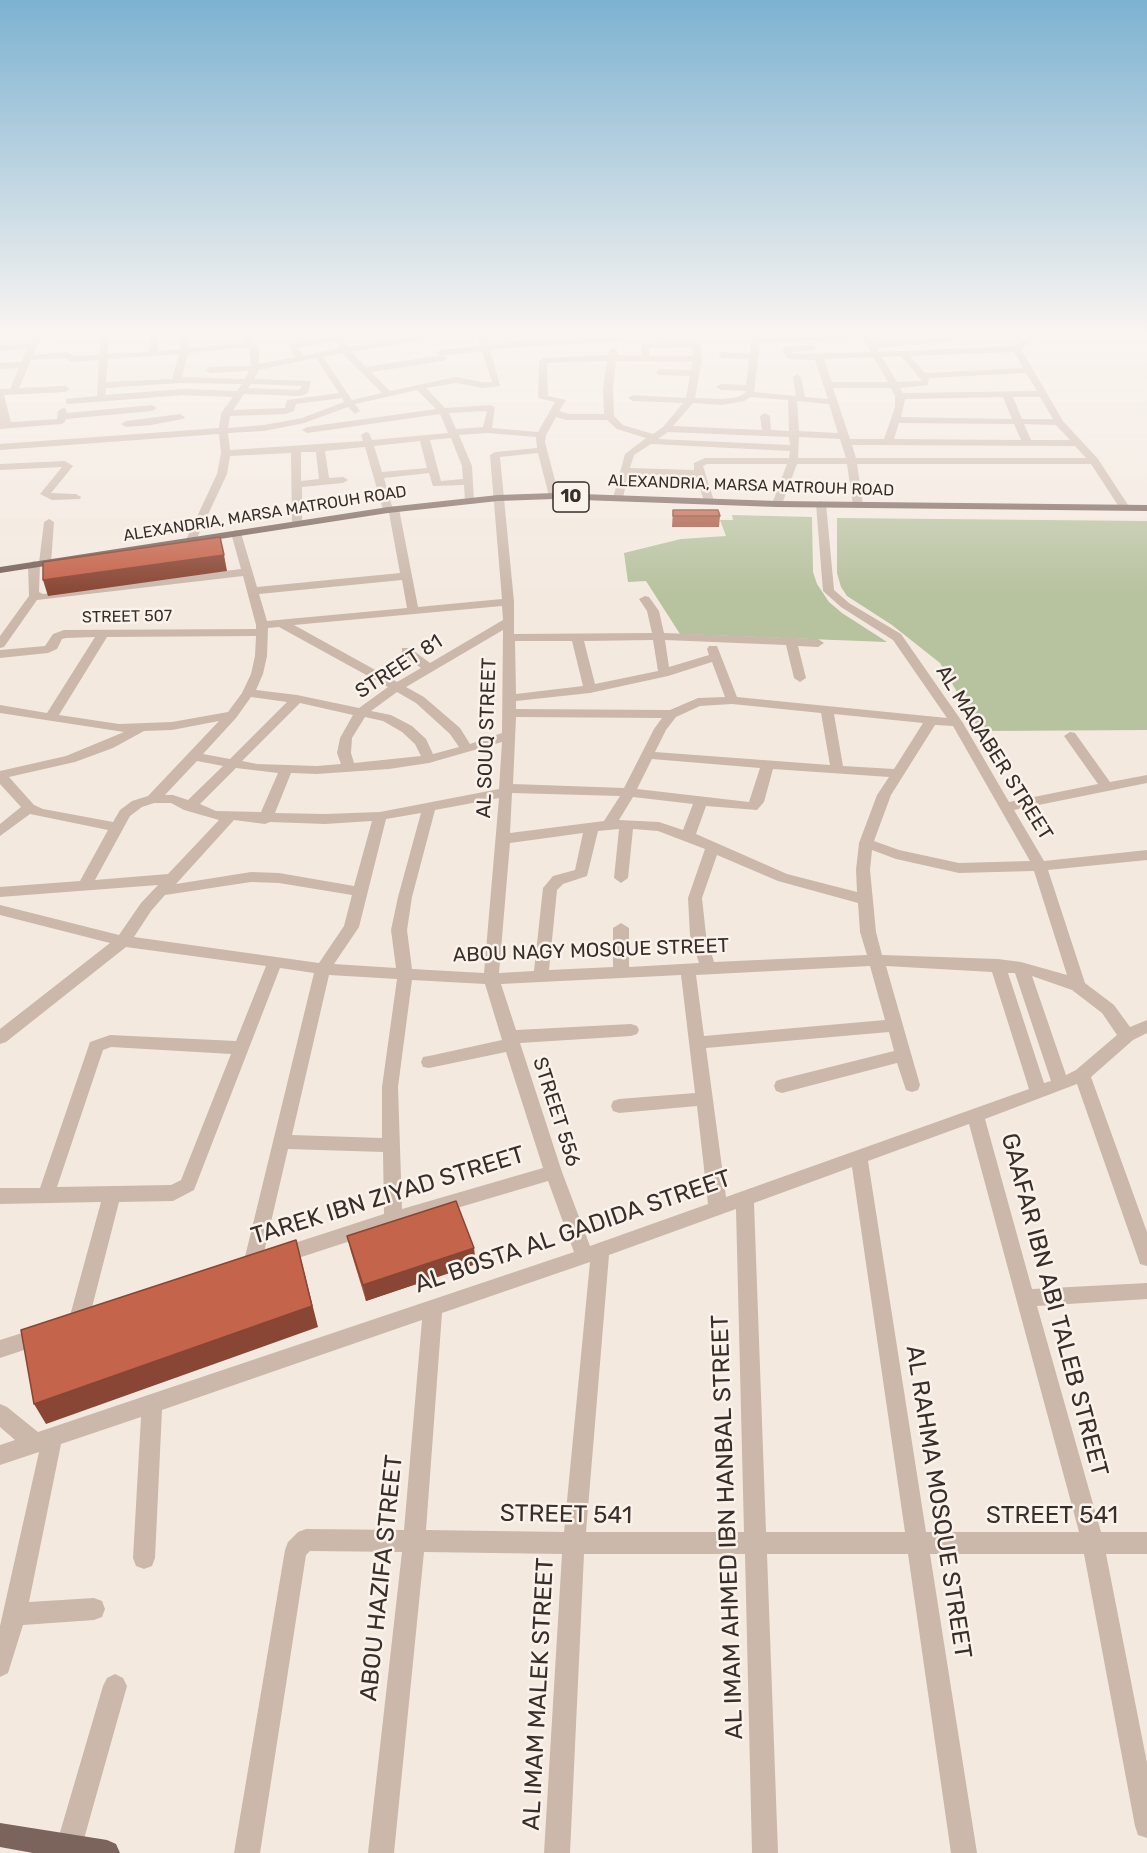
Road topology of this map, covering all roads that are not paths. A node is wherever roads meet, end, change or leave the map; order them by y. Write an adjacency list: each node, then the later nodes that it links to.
1 (55, 421): 25 (street)
2 (145, 421): 22 (street)
3 (151, 421): 32 (street)
4 (225, 421): 27 (street)
5 (279, 421): 34 (street)
6 (311, 421): 24 (street)
7 (372, 421): 23 (street)
8 (448, 421): 30 (street)
9 (489, 421): 28 (street)
10 (548, 421): 33 (street)
11 (614, 421): 36 (street)
12 (672, 421): 26 (street)
13 (690, 421): 26 (street)
14 (726, 421): 29 (street)
15 (765, 421): 29 (street)
16 (795, 421): 31 (street)
17 (840, 421): 37 (street)
18 (895, 421): 38 (street)
19 (986, 421): 20 (street)
20 (1018, 422): 21 (street); 41 (street)
21 (1059, 422): 42 (street)
22 (126, 423)
23 (362, 423): 24 (street); 43 (street)
24 (305, 425): 34 (street); 46 (street)
25 (3, 426)
26 (666, 429): 36 (street)
27 (223, 430): 32 (street); 34 (street); 49 (street)
28 (487, 430): 30 (street); 33 (street)
29 (766, 433): 31 (street)
30 (454, 434): 35 (street); 62 (street)
31 (794, 434): 37 (street); 45 (street)
32 (150, 435): 44 (street)
33 (541, 435): 47 (street)
34 (279, 436): 48 (street); 49 (street)
35 (424, 438): 43 (street); 56 (street)
36 (650, 439): 45 (street); 57 (street)
37 (846, 439): 38 (street); 52 (street)
38 (888, 443): 39 (street)
39 (951, 443): 40 (street); 53 (street)
40 (986, 443): 41 (street); 54 (street)
41 (1027, 443): 42 (street)
42 (1079, 443): 50 (street)
43 (369, 444): 46 (street); 59 (street)
44 (0, 447)
45 (795, 448): 51 (street)
46 (316, 449): 48 (street); 61 (street)
47 (542, 450): 64 (street); 66 (street, AL SOUQ STREET)
48 (296, 451): 63 (street)
49 (226, 453): 79 (street)
50 (1094, 460): 54 (street); 73 (street)
51 (793, 461): 52 (street); 58 (street); 70 (street)
52 (852, 461): 53 (street); 72 (street)
53 (960, 461): 54 (street)
54 (997, 461)
55 (0, 467): 65 (street)
56 (433, 470): 59 (street); 62 (street)
57 (624, 471): 58 (street); 67 (street)
58 (700, 473): 69 (street)
59 (378, 475): 75 (street)
60 (343, 480): 61 (street)
61 (325, 482): 63 (street)
62 (468, 482): 68 (street)
63 (297, 484): 77 (street)
64 (554, 496): 66 (main road, ALEXANDRIA, MARSA MATROUH ROAD / 10); 67 (main road, ALEXANDRIA, MARSA MATROUH ROAD / 10)
65 (76, 497)
66 (498, 498): 68 (main road, ALEXANDRIA, MARSA MATROUH ROAD / 10); 87 (street, AL SOUQ STREET)
67 (618, 498): 69 (main road, ALEXANDRIA, MARSA MATROUH ROAD / 10)
68 (470, 500): 75 (main road, ALEXANDRIA, MARSA MATROUH ROAD / 10)
69 (709, 501): 70 (main road, ALEXANDRIA, MARSA MATROUH ROAD / 10)
70 (777, 504): 71 (main road, ALEXANDRIA, MARSA MATROUH ROAD / 10)
71 (821, 504): 72 (main road, ALEXANDRIA, MARSA MATROUH ROAD / 10); 120 (street, AL MAQABER STREET)
72 (858, 505): 73 (main road, ALEXANDRIA, MARSA MATROUH ROAD / 10)
73 (1125, 508): 74 (main road, ALEXANDRIA, MARSA MATROUH ROAD / 10)
74 (1147, 508)
75 (391, 510): 77 (main road, ALEXANDRIA, MARSA MATROUH ROAD / 10); 83 (street)
76 (49, 522): 80 (street)
77 (297, 524): 78 (main road, ALEXANDRIA, MARSA MATROUH ROAD / 10)
78 (236, 533): 79 (main road, ALEXANDRIA, MARSA MATROUH ROAD / 10); 82 (street)
79 (191, 540): 80 (main road, ALEXANDRIA, MARSA MATROUH ROAD / 10)
80 (40, 563): 81 (main road, ALEXANDRIA, MARSA MATROUH ROAD / 10); 85 (street)
81 (0, 570)
82 (247, 572): 84 (street); 85 (street)
83 (407, 576): 84 (street); 88 (street)
84 (252, 591): 91 (street)
85 (34, 597): 99 (street)
86 (645, 599): 94 (street)
87 (508, 602): 88 (street, STREET 507); 89 (street, AL SOUQ STREET)
88 (413, 611): 90 (street, STREET 507)
89 (508, 622): 95 (street, AL SOUQ STREET); 103 (street, STREET 81)
90 (280, 623): 91 (street, STREET 507); 106 (street)
91 (262, 628): 92 (street, STREET 507); 108 (street)
92 (104, 633): 101 (street, STREET 507); 118 (street)
93 (577, 636): 94 (street); 95 (street); 107 (street)
94 (657, 636): 96 (street); 104 (street)
95 (508, 638): 109 (street, AL SOUQ STREET)
96 (709, 639): 97 (street); 102 (street)
97 (791, 642): 98 (street); 105 (street)
98 (818, 643)
99 (0, 644)
100 (406, 651): 103 (street)
101 (0, 654)
102 (716, 657): 104 (street); 111 (street)
103 (430, 669): 106 (street, STREET 81)
104 (664, 673): 107 (street)
105 (800, 678)
106 (398, 687): 114 (street, STREET 81); 124 (street)
107 (590, 689): 109 (street)
108 (248, 693): 110 (street); 117 (street)
109 (510, 698): 115 (street, AL SOUQ STREET)
110 (297, 699): 114 (street); 129 (street)
111 (732, 700): 113 (street); 116 (street)
112 (0, 709): 118 (street)
113 (827, 709): 119 (street); 131 (street)
114 (362, 712): 127 (street); 130 (street, STREET 81)
115 (510, 713): 116 (street); 122 (street, AL SOUQ STREET)
116 (672, 714): 125 (street)
117 (232, 715): 121 (street); 126 (street)
118 (51, 717): 121 (street)
119 (932, 720): 120 (street); 133 (street)
120 (957, 723): 143 (street, AL MAQABER STREET)
121 (141, 728): 134 (street)
122 (509, 735): 124 (street); 137 (street, AL SOUQ STREET)
123 (1070, 736): 136 (street)
124 (467, 749): 127 (street)
125 (648, 755): 128 (street); 138 (street)
126 (194, 756): 129 (street); 139 (street)
127 (429, 759): 130 (street)
128 (768, 764): 131 (street); 140 (street)
129 (229, 765): 132 (street); 141 (street)
130 (349, 768): 132 (street)
131 (837, 769): 133 (street)
132 (286, 770): 147 (street)
133 (898, 774): 155 (street)
134 (0, 776): 144 (street)
135 (1147, 779): 136 (street)
136 (1107, 787): 143 (street)
137 (505, 790): 138 (street); 142 (street); 154 (street, AL SOUQ STREET)
138 (629, 792): 140 (street); 149 (street)
139 (153, 799): 141 (street); 150 (street)
140 (701, 800): 153 (street)
141 (189, 807): 146 (street)
142 (429, 807): 145 (street); 178 (street)
143 (1005, 807): 158 (street, AL MAQABER STREET)
144 (29, 808): 150 (street); 152 (street)
145 (380, 816): 147 (street); 165 (street)
146 (229, 817): 147 (street); 161 (street)
147 (265, 819)
148 (627, 824): 149 (street); 153 (street); 160 (street)
149 (609, 825): 151 (street)
150 (116, 827): 162 (street)
151 (591, 829): 154 (street); 179 (street)
152 (0, 831)
153 (688, 836): 156 (street)
154 (503, 839): 180 (street, AL SOUQ STREET)
155 (866, 843): 158 (street); 166 (street)
156 (713, 847): 166 (street); 175 (street)
157 (1142, 856): 158 (street); 159 (street)
158 (1040, 866): 181 (street, AL MAQABER STREET)
159 (1147, 870)
160 (621, 878)
161 (171, 879): 162 (street); 163 (street)
162 (84, 886): 164 (street)
163 (160, 891): 165 (street); 169 (street)
164 (0, 892)
165 (362, 892): 174 (street)
166 (864, 899): 170 (street)
167 (0, 910): 169 (street, ABOU NAGY MOSQUE STREET)
168 (621, 928): 177 (street)
169 (123, 941): 171 (street, ABOU NAGY MOSQUE STREET); 186 (street)
170 (876, 960): 172 (street, ABOU NAGY MOSQUE STREET); 175 (street, ABOU NAGY MOSQUE STREET); 182 (street)
171 (275, 963): 174 (street, ABOU NAGY MOSQUE STREET); 189 (street)
172 (998, 966): 173 (street, ABOU NAGY MOSQUE STREET); 196 (street)
173 (1021, 968): 181 (street, ABOU NAGY MOSQUE STREET); 194 (street)
174 (322, 969): 178 (street, ABOU NAGY MOSQUE STREET); 200 (street)
175 (708, 969): 176 (street, ABOU NAGY MOSQUE STREET)
176 (688, 970): 177 (street, ABOU NAGY MOSQUE STREET); 188 (street)
177 (621, 973): 179 (street, ABOU NAGY MOSQUE STREET)
178 (405, 974): 180 (street, ABOU NAGY MOSQUE STREET); 201 (street)
179 (540, 977): 180 (street, ABOU NAGY MOSQUE STREET)
180 (491, 979): 187 (street, STREET 556)
181 (1078, 986): 185 (street, ABOU NAGY MOSQUE STREET)
182 (894, 1025): 188 (street); 190 (street)
183 (1147, 1026): 185 (street, AL BOSTA AL GADIDA STREET)
184 (631, 1030): 187 (street)
185 (1127, 1036): 192 (street, AL BOSTA AL GADIDA STREET)
186 (0, 1038)
187 (511, 1041): 191 (street); 203 (street, STREET 556)
188 (698, 1043): 197 (street)
189 (242, 1048): 204 (street); 205 (street)
190 (903, 1055): 193 (street); 195 (street)
191 (429, 1062)
192 (1082, 1075): 194 (street, AL BOSTA AL GADIDA STREET); 211 (street)
193 (912, 1084)
194 (1061, 1084): 196 (street, AL BOSTA AL GADIDA STREET)
195 (782, 1086)
196 (1038, 1092): 199 (street, AL BOSTA AL GADIDA STREET)
197 (705, 1099): 198 (street); 208 (street)
198 (619, 1106)
199 (975, 1115): 202 (street, AL BOSTA AL GADIDA STREET); 215 (street, GAAFAR IBN ABI TALEB STREET)
200 (282, 1142): 201 (street); 212 (street)
201 (391, 1145): 209 (street)
202 (859, 1158): 207 (street, AL BOSTA AL GADIDA STREET); 228 (street, AL RAHMA MOSQUE STREET)
203 (552, 1172): 209 (street, TAREK IBN ZIYAD STREET); 210 (street, STREET 556)
204 (112, 1194): 205 (street); 218 (street)
205 (46, 1195): 206 (street)
206 (0, 1196)
207 (745, 1199): 208 (street, AL BOSTA AL GADIDA STREET); 227 (street, AL IMAM AHMED IBN HANBAL STREET)
208 (718, 1208): 210 (street, AL BOSTA AL GADIDA STREET)
209 (393, 1219): 212 (street, TAREK IBN ZIYAD STREET)
210 (592, 1253): 216 (street, AL BOSTA AL GADIDA STREET); 226 (street, AL IMAM MALEK STREET)
211 (1147, 1258)
212 (252, 1265): 213 (street, TAREK IBN ZIYAD STREET)
213 (231, 1272)
214 (1147, 1291): 215 (street)
215 (1026, 1298): 229 (street, GAAFAR IBN ABI TALEB STREET)
216 (433, 1308): 220 (street, AL BOSTA AL GADIDA STREET); 224 (street, ABOU HAZIFA STREET)
217 (99, 1316): 218 (street)
218 (78, 1323): 219 (street)
219 (0, 1349)
220 (152, 1403): 222 (street, AL BOSTA AL GADIDA STREET); 230 (street)
221 (0, 1414): 222 (street)
222 (44, 1441): 223 (street, AL BOSTA AL GADIDA STREET); 232 (street)
223 (0, 1455)
224 (414, 1540): 226 (street, STREET 541); 239 (street, STREET 541); 240 (street, ABOU HAZIFA STREET)
225 (1147, 1542): 229 (street, STREET 541)
226 (574, 1543): 227 (street, STREET 541); 241 (street, AL IMAM MALEK STREET)
227 (756, 1543): 228 (street, STREET 541); 242 (street, AL IMAM AHMED IBN HANBAL STREET)
228 (917, 1543): 229 (street, STREET 541); 243 (street, AL RAHMA MOSQUE STREET)
229 (1093, 1543): 235 (street, GAAFAR IBN ABI TALEB STREET)
230 (144, 1558)
231 (94, 1609): 232 (street)
232 (15, 1614): 233 (street)
233 (0, 1665)
234 (115, 1686): 237 (street)
235 (1147, 1826)
236 (0, 1835): 237 (main road)
237 (69, 1846): 238 (main road)
238 (107, 1853)
239 (247, 1853)
240 (381, 1853)
241 (557, 1853)
242 (765, 1853)
243 (964, 1853)

